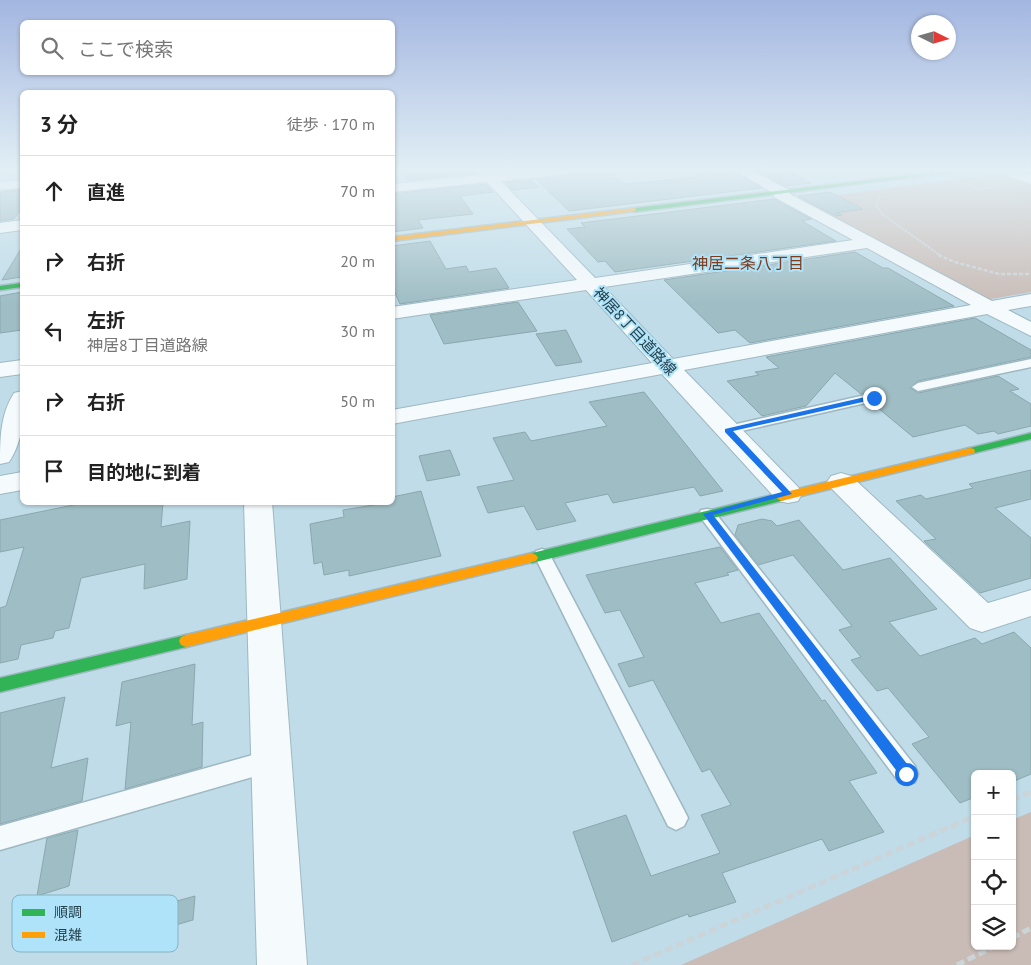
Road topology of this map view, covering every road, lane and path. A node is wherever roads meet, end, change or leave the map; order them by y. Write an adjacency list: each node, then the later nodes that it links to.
1 (525, 214): 5 (street, 神居8丁目道路線)
2 (600, 214): 5 (main road)
3 (818, 214): 9 (street)
4 (882, 214): 10 (path)
5 (532, 222): 8 (main road); 11 (street, 神居8丁目道路線)
6 (20, 225): 7 (street)
7 (0, 228)
8 (395, 239)
9 (869, 243): 11 (street); 15 (street)
10 (1031, 274)
11 (590, 284): 16 (street); 20 (street, 神居8丁目道路線)
12 (20, 285): 13 (main road)
13 (0, 288)
14 (1031, 300): 15 (street)
15 (990, 308): 17 (street); 20 (street)
16 (395, 313)
17 (1031, 330)
18 (1031, 363): 22 (lane)
19 (20, 367): 21 (street)
20 (668, 367): 25 (street); 26 (street, 神居8丁目道路線)
21 (0, 370)
22 (918, 387)
23 (874, 398): 26 (lane)
24 (20, 403): 28 (street)
25 (395, 416)
26 (728, 430): 32 (street, 神居8丁目道路線)
27 (1031, 436): 30 (main road)
28 (0, 456)
29 (20, 481): 31 (street)
30 (841, 482): 32 (main road); 36 (street)
31 (0, 485)
32 (788, 494): 34 (main road)
33 (258, 505): 37 (street)
34 (707, 514): 35 (main road); 40 (lane)
35 (542, 555): 37 (main road); 43 (lane)
36 (1031, 603)
37 (264, 624): 38 (main road); 39 (street)
38 (0, 685)
39 (271, 761): 45 (lane); 49 (street)
40 (906, 774)
41 (1031, 792): 42 (path)
42 (1016, 798)
43 (676, 818)
44 (971, 818): 50 (path)
45 (0, 838)
46 (1031, 928): 47 (path)
47 (1016, 936)
48 (987, 950): 51 (path)
49 (282, 965)
50 (632, 965)
51 (957, 965)

